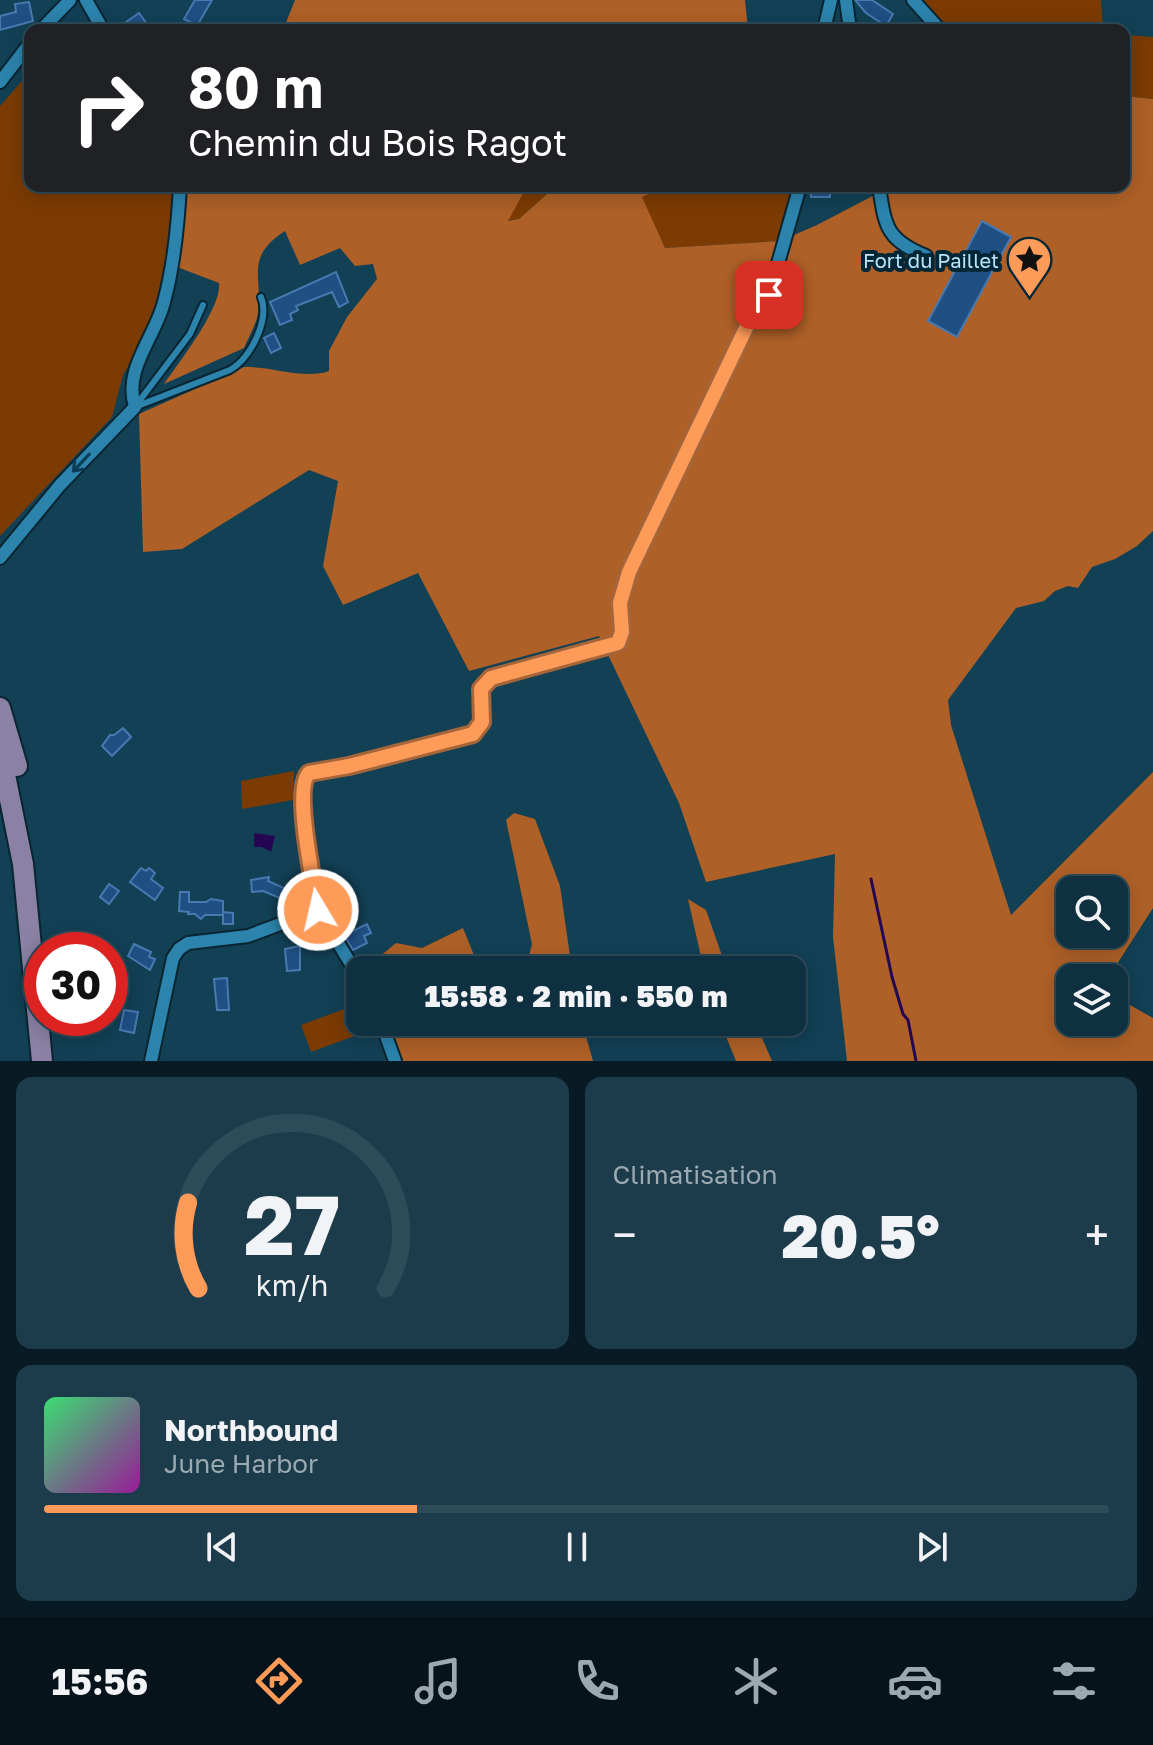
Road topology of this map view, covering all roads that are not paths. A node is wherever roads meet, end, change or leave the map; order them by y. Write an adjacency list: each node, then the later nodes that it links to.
1 (70, 0): 6 (street)
2 (86, 0): 7 (street)
3 (831, 0): 8 (street)
4 (846, 0): 9 (street)
5 (913, 0): 10 (street)
6 (47, 24)
7 (100, 24)
8 (825, 24)
9 (849, 24)
10 (935, 24)
11 (24, 51): 12 (street)
12 (0, 82)
13 (179, 192): 19 (street)
14 (798, 192): 23 (street)
15 (880, 192): 16 (street)
16 (926, 256)
17 (261, 297): 19 (lane)
18 (203, 305): 19 (lane)
19 (135, 407): 20 (street, one-way to 20)
20 (0, 558)
21 (0, 708): 24 (main road)
22 (0, 750): 28 (main road)
23 (318, 910): 25 (street); 30 (street)
24 (39, 932)
25 (346, 956)
26 (51, 1036): 29 (main road)
27 (386, 1036): 31 (street)
28 (42, 1061)
29 (54, 1061)
30 (151, 1061)
31 (395, 1061)

